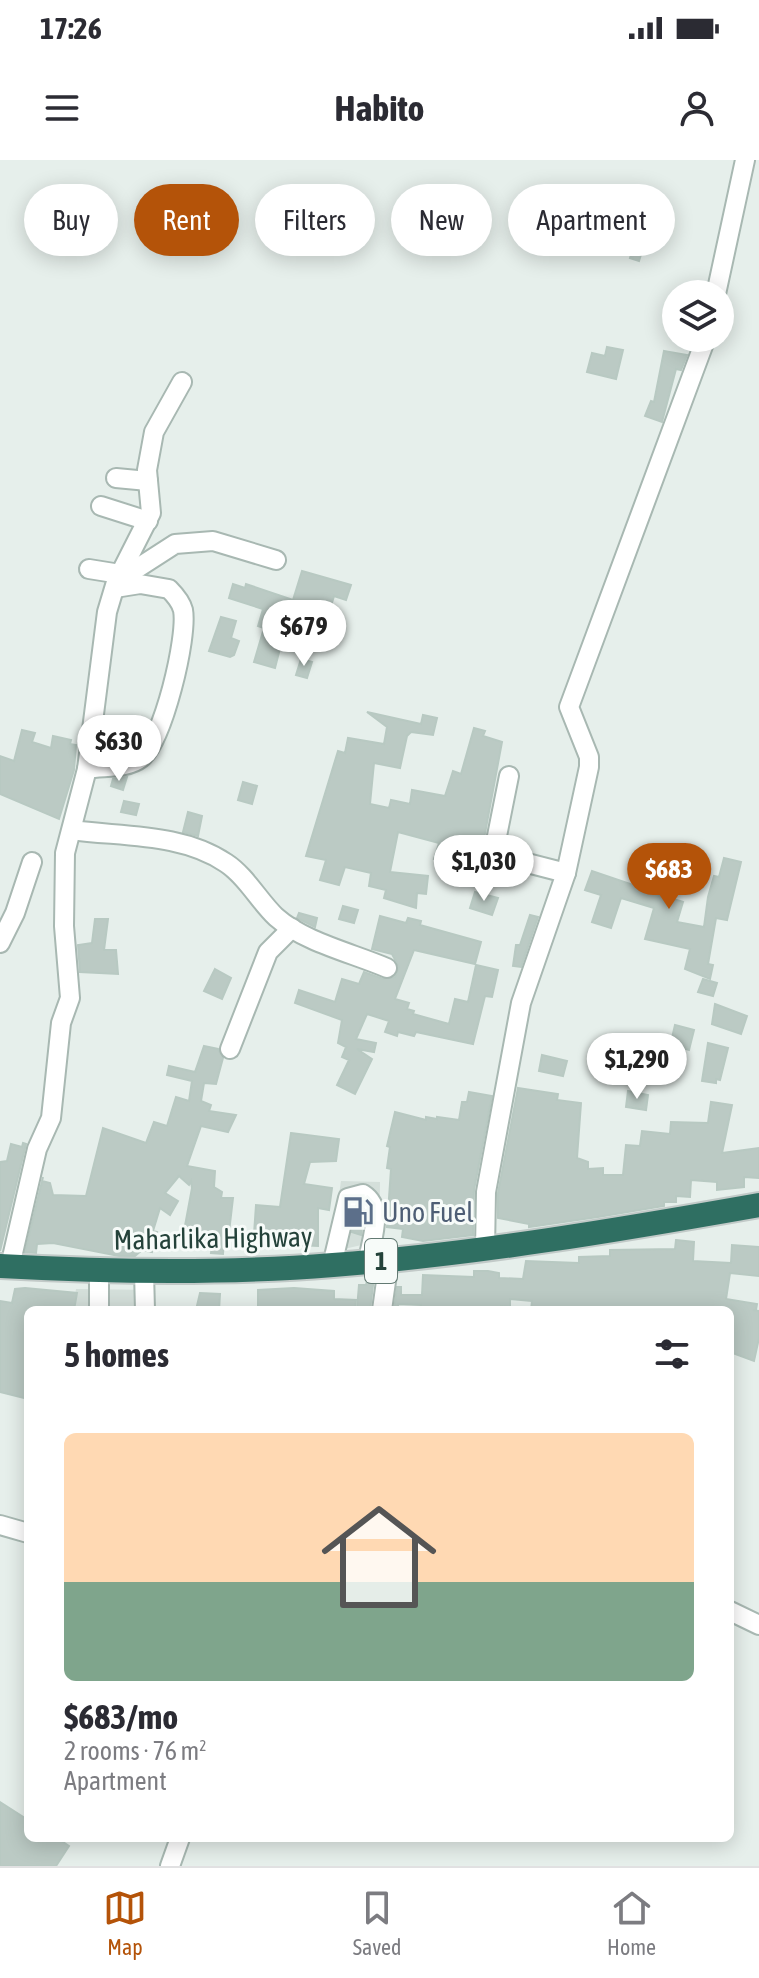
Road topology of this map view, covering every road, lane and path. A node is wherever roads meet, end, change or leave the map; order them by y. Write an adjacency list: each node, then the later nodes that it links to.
1 (745, 160): 2 (street)
2 (719, 280)
3 (701, 352): 16 (street)
4 (182, 382): 6 (street)
5 (116, 478): 6 (street)
6 (148, 481): 8 (street)
7 (101, 506): 8 (street)
8 (148, 521): 11 (street)
9 (276, 560): 11 (street)
10 (89, 569): 11 (street)
11 (117, 581): 12 (street); 12 (street)
12 (87, 769): 14 (street)
13 (509, 776): 16 (street)
14 (72, 830): 17 (street); 25 (street)
15 (32, 862): 18 (street)
16 (566, 873): 22 (street)
17 (292, 928): 19 (street); 20 (street)
18 (0, 943)
19 (387, 968)
20 (230, 1049)
21 (759, 1205): 22 (highway, Maharlika Highway / 1)
22 (485, 1250): 23 (highway, Maharlika Highway / 1)
23 (378, 1261): 24 (highway, Maharlika Highway / 1); 24 (street); 30 (street)
24 (332, 1265): 27 (highway, Maharlika Highway / 1)
25 (5, 1266): 26 (highway, Maharlika Highway / 1)
26 (99, 1270): 27 (highway, Maharlika Highway / 1); 28 (street)
27 (144, 1272): 29 (street)
28 (99, 1306)
29 (145, 1306)
30 (382, 1306)
31 (0, 1525): 32 (street)
32 (24, 1532)
33 (734, 1613): 34 (street)
34 (759, 1625)
35 (179, 1842): 36 (street)
36 (170, 1866)

